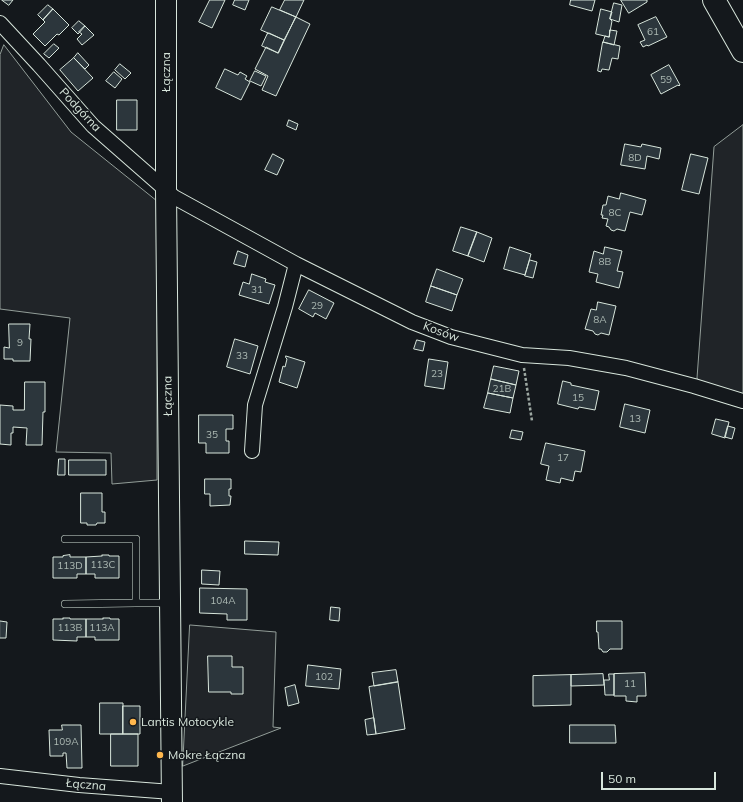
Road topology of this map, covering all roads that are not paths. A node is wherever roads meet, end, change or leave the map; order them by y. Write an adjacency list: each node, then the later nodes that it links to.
1 (166, 0): 5 (street, Łączna)
2 (714, 0): 4 (main road)
3 (0, 24): 5 (street, Podgórna)
4 (743, 51)
5 (166, 190): 6 (street, Kosów); 11 (street, Łączna)
6 (296, 264): 7 (street, Kosów); 8 (street)
7 (743, 401)
8 (252, 451)
9 (65, 539): 10 (lane)
10 (136, 603): 11 (lane); 12 (lane)
11 (170, 603): 14 (street, Łączna)
12 (65, 604)
13 (0, 776): 14 (street, Łączna)
14 (172, 797)

